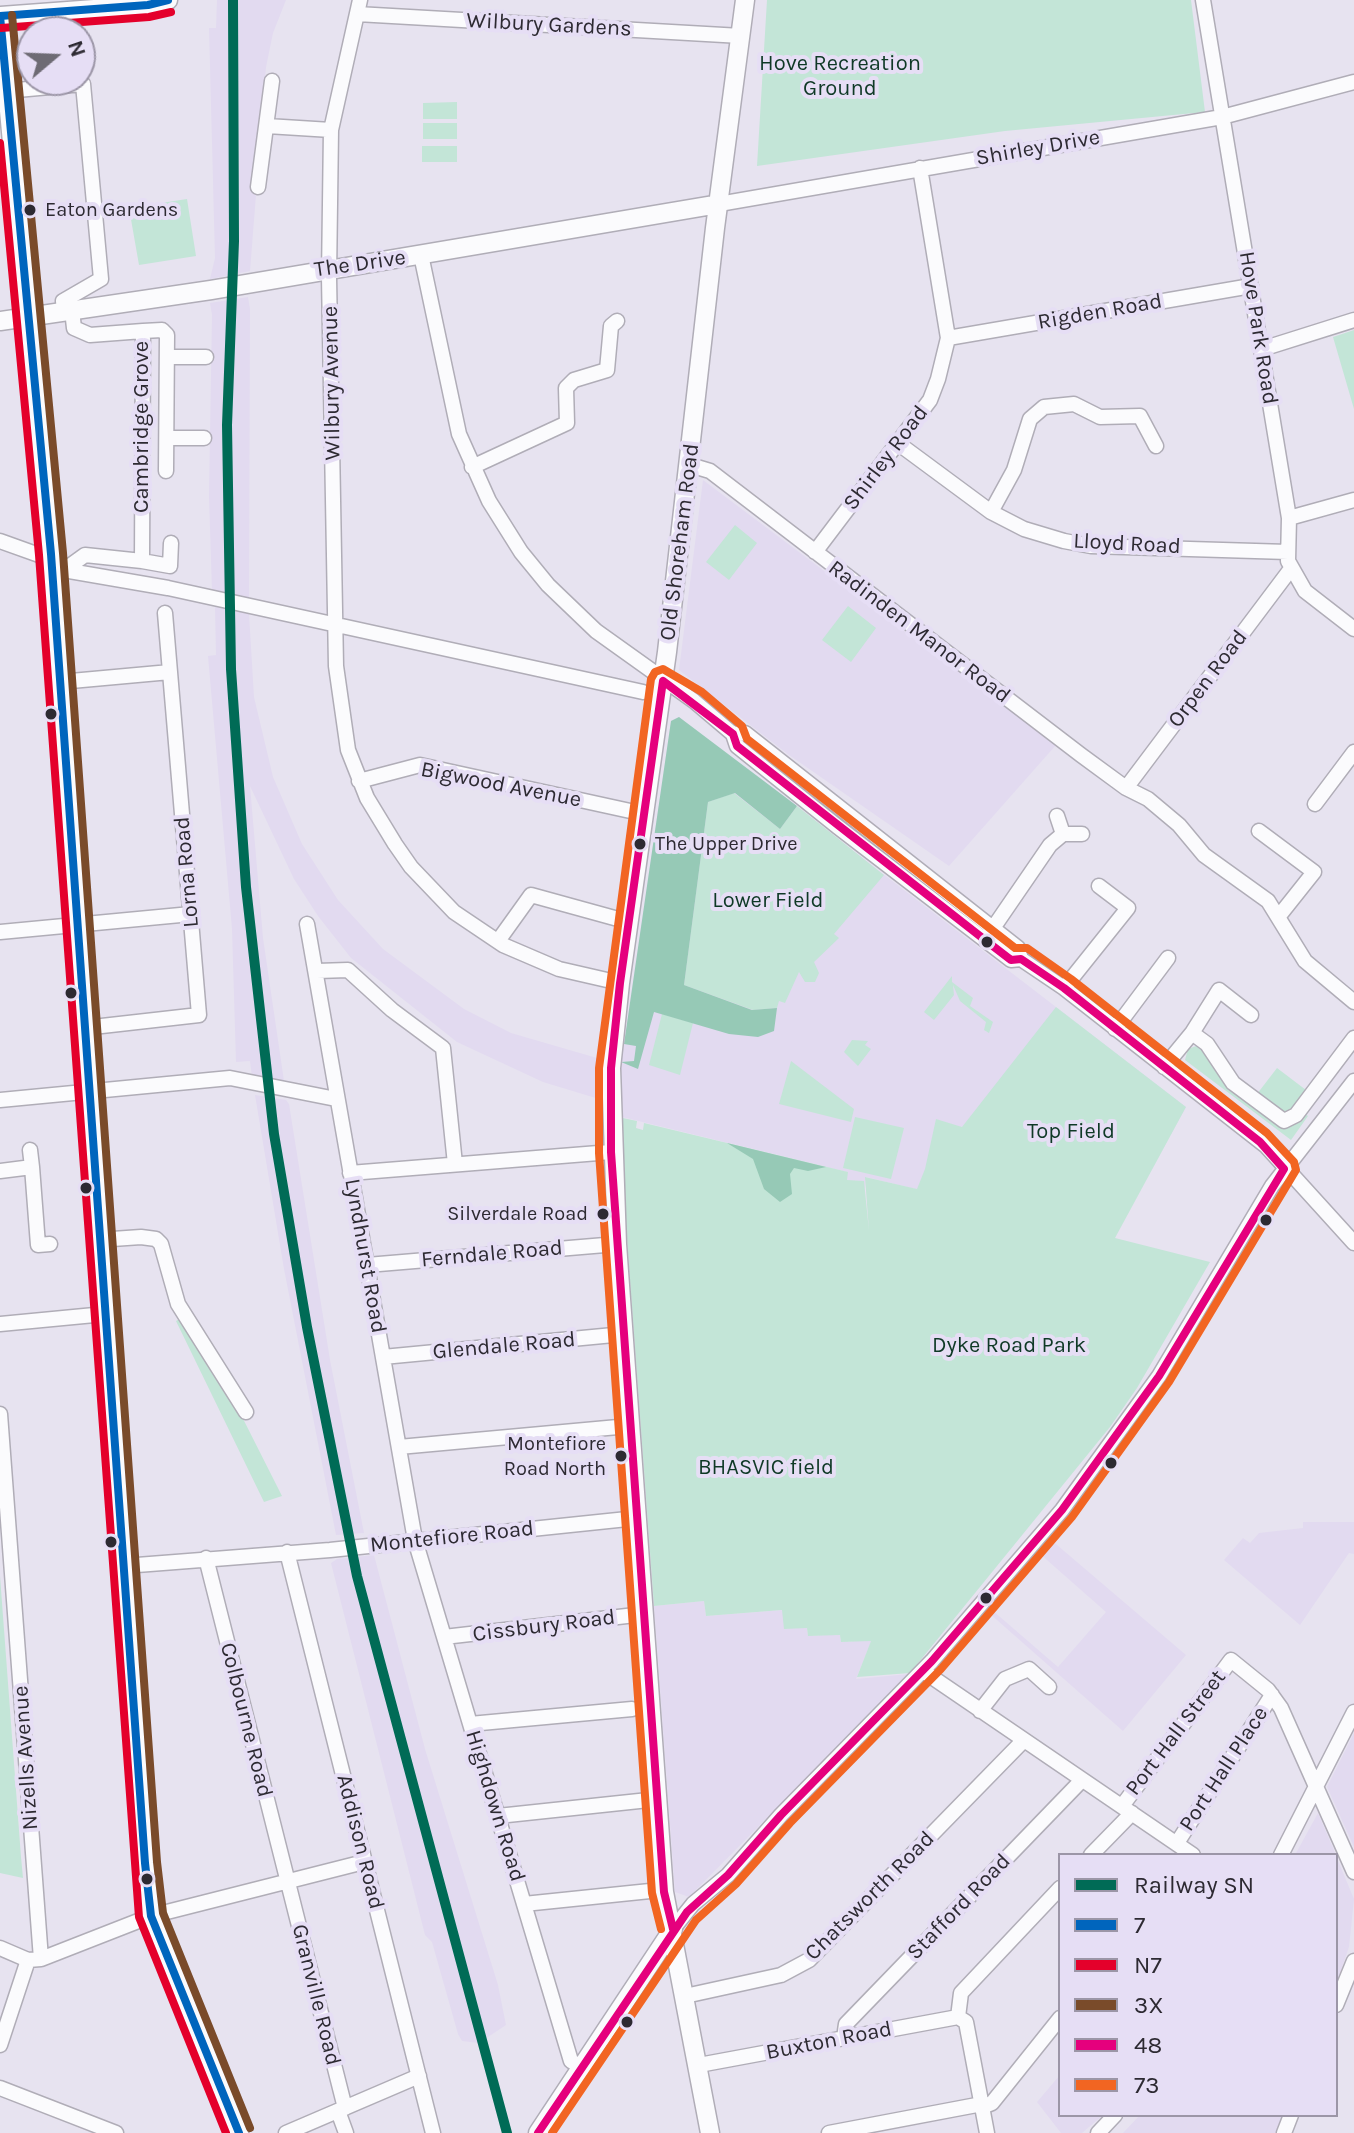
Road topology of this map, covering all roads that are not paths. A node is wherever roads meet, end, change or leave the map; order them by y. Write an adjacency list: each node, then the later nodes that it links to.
1 (168, 0): 4 (main road)
2 (745, 0): 7 (main road, Old Shoreham Road)
3 (1203, 0): 11 (street, Hove Park Road)
4 (43, 6): 6 (main road)
5 (358, 7): 7 (street, Wilbury Gardens); 13 (street, Wilbury Avenue)
6 (0, 16): 10 (main road)
7 (741, 36): 17 (main road, Old Shoreham Road)
8 (272, 81): 12 (street)
9 (1354, 82): 11 (street, Shirley Drive)
10 (6, 91): 14 (main road); 21 (street)
11 (1222, 117): 15 (street, Shirley Drive); 20 (street, Hove Park Road)
12 (267, 126): 13 (street); 16 (street)
13 (331, 130): 19 (street, Wilbury Avenue)
14 (6, 149): 22 (main road)
15 (920, 168): 17 (street, Shirley Drive); 27 (street, Shirley Road)
16 (258, 187)
17 (719, 204): 18 (main road, The Drive); 35 (main road, Old Shoreham Road)
18 (421, 255): 19 (main road, The Drive); 36 (street)
19 (330, 267): 21 (main road, The Drive); 49 (street, Wilbury Avenue)
20 (1251, 286): 27 (street, Rigden Road); 28 (street, Hove Park Road)
21 (68, 311): 22 (main road, The Drive); 26 (street, Cambridge Grove)
22 (31, 315): 24 (main road, The Drive); 46 (main road)
23 (1354, 320): 28 (street)
24 (0, 321)
25 (617, 321): 36 (street)
26 (143, 331): 29 (street); 45 (street, Cambridge Grove)
27 (948, 338): 33 (street, Shirley Road)
28 (1262, 349): 40 (street, Hove Park Road)
29 (167, 357): 30 (street); 31 (street)
30 (206, 357)
31 (167, 438): 32 (street); 37 (street)
32 (204, 438)
33 (899, 444): 39 (street, Lloyd Road); 43 (street, Shirley Road)
34 (1156, 446): 39 (street)
35 (690, 465): 43 (street, Radinden Manor Road); 52 (main road, Old Shoreham Road)
36 (472, 467): 52 (street)
37 (166, 471)
38 (1354, 500): 40 (street)
39 (991, 512): 44 (street, Lloyd Road)
40 (1289, 518): 44 (street, Hove Park Road)
41 (0, 541): 46 (street)
42 (171, 543): 45 (street)
43 (815, 552): 57 (street, Radinden Manor Road)
44 (1288, 552): 47 (street, Hove Park Road)
45 (142, 561): 46 (street)
46 (57, 563): 49 (street); 53 (main road)
47 (1290, 570): 50 (street); 57 (street, Orpen Road)
48 (165, 613): 51 (street, Lorna Road)
49 (335, 625): 54 (street); 56 (street, Wilbury Avenue)
50 (1354, 629)
51 (170, 672): 53 (street); 65 (street, Lorna Road)
52 (663, 681): 59 (main road, Old Shoreham Road); 71 (street)
53 (60, 682): 68 (main road)
54 (643, 692)
55 (1354, 752): 58 (street)
56 (359, 781): 59 (street, Bigwood Avenue); 72 (street, Wilbury Avenue)
57 (1126, 788): 66 (street, Radinden Manor Road)
58 (1315, 804)
59 (644, 814): 67 (main road, Old Shoreham Road)
60 (1057, 816): 62 (street)
61 (1259, 831): 66 (street)
62 (1063, 834): 63 (street); 71 (street)
63 (1082, 834)
64 (1099, 886): 76 (street)
65 (191, 914): 68 (street); 79 (street, Lorna Road)
66 (1279, 916): 77 (street, Radinden Manor Road)
67 (629, 922): 72 (street); 75 (main road, Old Shoreham Road)
68 (77, 923): 70 (street); 79 (main road)
69 (307, 924): 74 (street, Lyndhurst Road)
70 (0, 932)
71 (989, 934): 76 (street)
72 (498, 941): 75 (street, Wilbury Avenue)
73 (1168, 958): 80 (street)
74 (317, 971): 86 (street, Lyndhurst Road); 90 (street)
75 (620, 983): 89 (main road, Old Shoreham Road)
76 (1064, 988): 80 (street)
77 (1354, 1002)
78 (1251, 1015): 81 (street)
79 (84, 1028): 85 (main road)
80 (1115, 1029): 83 (street)
81 (1192, 1033): 82 (street); 83 (street)
82 (1354, 1038)
83 (1164, 1067): 92 (street)
84 (1354, 1081): 92 (street)
85 (88, 1092): 86 (street); 87 (street); 95 (main road)
86 (336, 1099): 94 (street, Lyndhurst Road)
87 (0, 1100)
88 (30, 1150): 91 (street)
89 (611, 1152): 90 (street); 98 (main road, Old Shoreham Road)
90 (455, 1164): 94 (street)
91 (32, 1167): 93 (street); 97 (street)
92 (1284, 1169): 96 (street); 115 (street)
93 (0, 1171)
94 (350, 1173): 99 (street, Lyndhurst Road)
95 (98, 1240): 100 (main road); 104 (street)
96 (1354, 1243)
97 (50, 1244)
98 (617, 1244): 99 (street, Ferndale Road); 102 (main road, Old Shoreham Road)
99 (367, 1265): 103 (street, Lyndhurst Road)
100 (105, 1314): 101 (street); 112 (main road)
101 (0, 1324)
102 (624, 1334): 103 (street, Glendale Road); 106 (main road, Old Shoreham Road)
103 (383, 1357): 107 (street, Lyndhurst Road)
104 (246, 1412)
105 (0, 1414): 142 (street, Nizells Avenue)
106 (629, 1426): 107 (street); 108 (main road, Old Shoreham Road)
107 (399, 1447): 109 (street, Lyndhurst Road)
108 (637, 1518): 109 (street, Montefiore Road); 113 (main road, Old Shoreham Road)
109 (415, 1540): 110 (street, Montefiore Road); 114 (street, Highdown Road)
110 (287, 1552): 111 (street, Montefiore Road); 132 (street, Addison Road)
111 (206, 1558): 112 (street, Montefiore Road); 134 (street, Colbourne Road)
112 (124, 1566): 139 (main road)
113 (644, 1614): 114 (street, Cissbury Road); 125 (main road, Old Shoreham Road)
114 (444, 1637): 121 (street, Highdown Road)
115 (923, 1671): 119 (street); 138 (street)
116 (1049, 1687): 119 (street)
117 (1272, 1695): 124 (street); 126 (street, Port Hall Street); 128 (street, Port Hall Place)
118 (632, 1709): 121 (street)
119 (980, 1711): 122 (street)
120 (1354, 1712): 124 (street)
121 (470, 1724): 127 (street, Highdown Road)
122 (1023, 1741): 123 (street); 144 (street, Chatsworth Road)
123 (1082, 1780): 126 (street); 148 (street, Stafford Road)
124 (1319, 1794): 131 (street); 133 (street)
125 (658, 1799): 127 (street); 136 (main road, Old Shoreham Road)
126 (1127, 1809): 128 (street); 129 (street, Port Hall Street)
127 (498, 1816): 137 (street, Highdown Road)
128 (1177, 1843): 130 (street)
129 (1093, 1853)
130 (1190, 1853)
131 (1282, 1853)
132 (364, 1862): 134 (street); 152 (street, Addison Road)
133 (1354, 1872)
134 (287, 1882): 139 (street); 155 (street, Granville Road)
135 (1058, 1890): 146 (street)
136 (658, 1896): 137 (street); 138 (street); 140 (main road, Old Shoreham Road)
137 (524, 1904): 151 (street, Highdown Road)
138 (693, 1904): 140 (street)
139 (151, 1916): 142 (street); 158 (main road)
140 (673, 1929): 144 (main road, Old Shoreham Road); 151 (main road)
141 (0, 1948): 142 (street)
142 (34, 1959): 149 (street)
143 (1354, 1961): 145 (street)
144 (685, 1996): 150 (main road, Old Shoreham Road)
145 (1338, 2000)
146 (958, 2017): 148 (street, Buxton Road); 154 (street)
147 (1058, 2020): 154 (street)
148 (844, 2038): 150 (street, Buxton Road)
149 (0, 2045)
150 (699, 2065): 163 (main road, Old Shoreham Road)
151 (581, 2067): 162 (main road)
152 (419, 2076): 155 (street); 161 (street, Addison Road)
153 (0, 2088): 157 (street)
154 (982, 2106): 164 (street); 165 (street)
155 (341, 2110): 159 (street); 160 (street, Granville Road)
156 (1113, 2117): 166 (street)
157 (116, 2133)
158 (239, 2133)
159 (286, 2133)
160 (346, 2133)
161 (433, 2133)
162 (538, 2133)
163 (710, 2133)
164 (829, 2133)
165 (987, 2133)
166 (1098, 2133)

